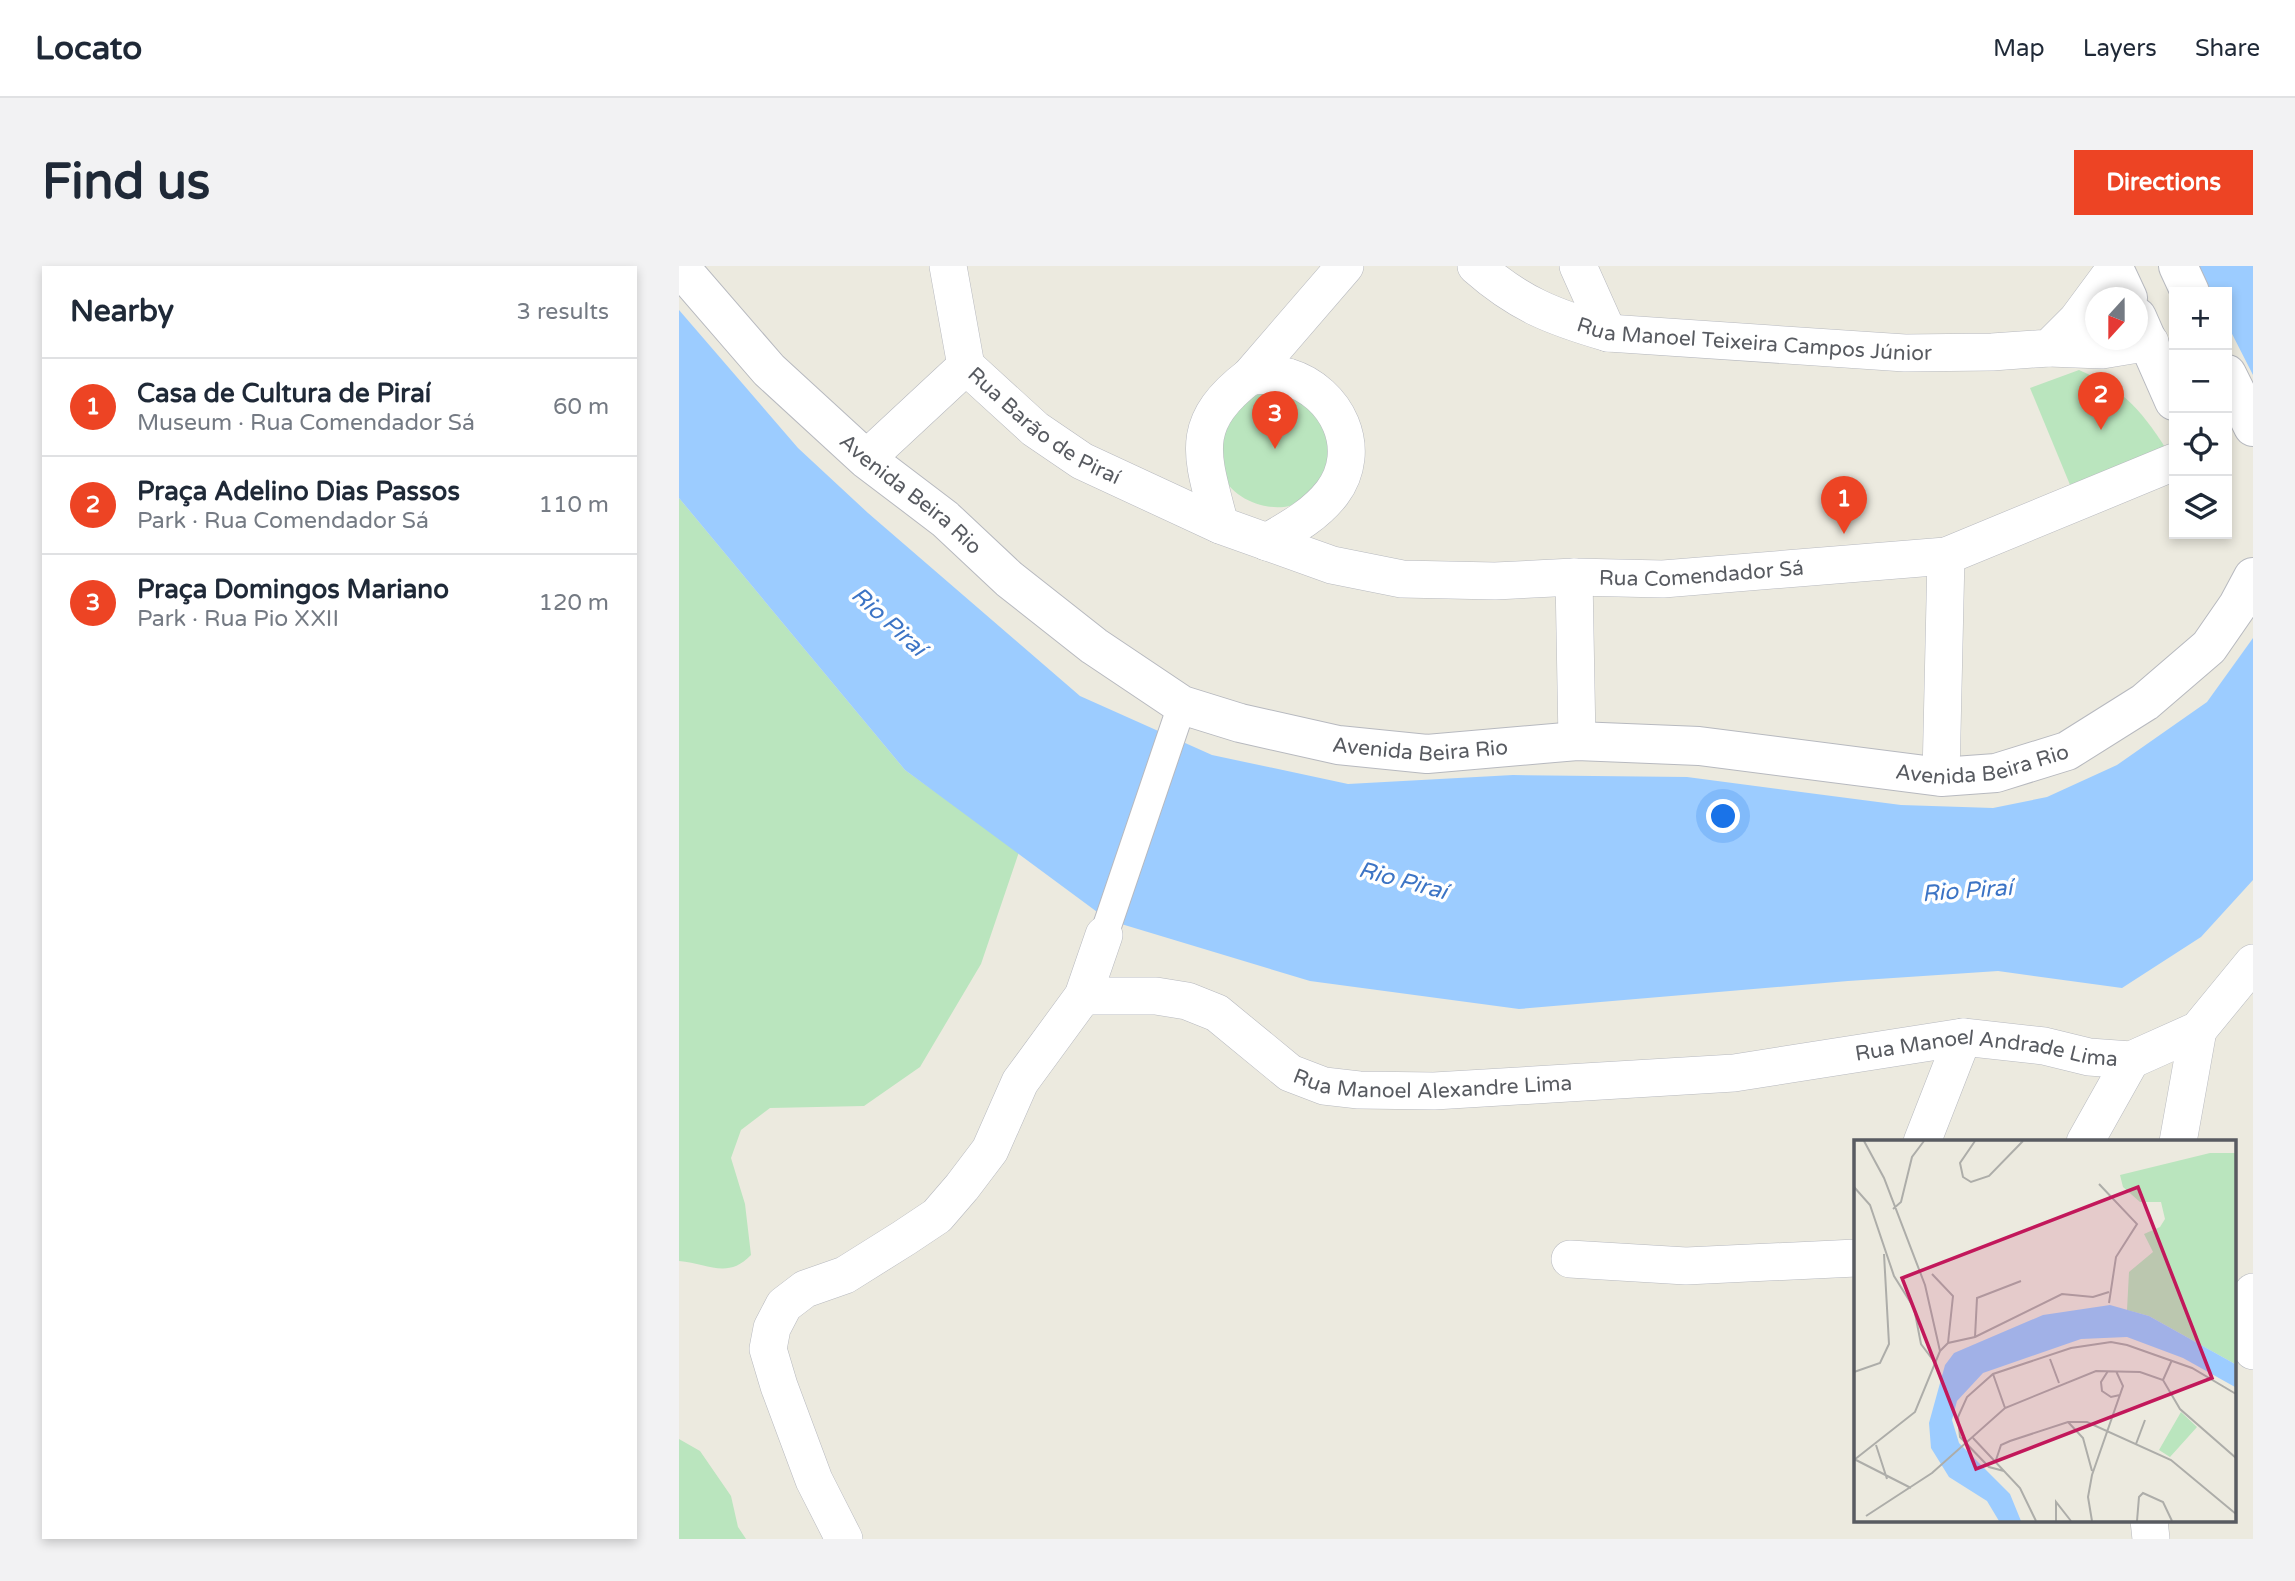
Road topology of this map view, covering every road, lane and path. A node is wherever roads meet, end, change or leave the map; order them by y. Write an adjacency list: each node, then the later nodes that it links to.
1 (679, 266): 18 (street, Avenida Beira Rio)
2 (948, 266): 13 (street, Rua Barão de Piraí)
3 (1345, 266): 14 (street)
4 (1476, 266): 9 (street, Rua Manoel Teixeira Campos Júnior)
5 (1578, 266): 9 (street)
6 (2178, 266): 8 (street)
7 (2118, 278): 11 (street)
8 (2188, 287)
9 (1608, 333): 11 (street, Rua Manoel Teixeira Campos Júnior)
10 (2148, 339): 15 (street)
11 (2049, 348): 12 (street, Rua Manoel Teixeira Campos Júnior)
12 (2085, 349)
13 (966, 366): 18 (street); 20 (street, Rua Barão de Piraí)
14 (1250, 376): 20 (street); 21 (street)
15 (2169, 389)
16 (2232, 396): 17 (street)
17 (2241, 435)
18 (866, 459): 25 (street, Avenida Beira Rio)
19 (2169, 464): 22 (street, Rua Comendador Sá)
20 (1220, 525): 21 (street, Rua Comendador Sá)
21 (1267, 542): 23 (street, Rua Comendador Sá)
22 (1946, 556): 23 (street, Rua Comendador Sá); 27 (street)
23 (1574, 577): 26 (street)
24 (2253, 577): 27 (street, Avenida Beira Rio)
25 (1182, 705): 26 (street, Avenida Beira Rio); 28 (street)
26 (1577, 741): 27 (street, Avenida Beira Rio)
27 (1941, 777)
28 (1104, 935): 30 (street)
29 (2252, 968): 31 (street, Rua Manoel Andrade Lima)
30 (1083, 996): 33 (street, Rua Manoel Alexandre Lima); 42 (street)
31 (2197, 1030): 34 (street, Rua Manoel Andrade Lima); 37 (street)
32 (1963, 1037): 33 (street, Rua Manoel Andrade Lima); 34 (street, Rua Manoel Andrade Lima); 35 (street)
33 (1808, 1060)
34 (2131, 1060): 36 (street)
35 (1923, 1140)
36 (2086, 1140)
37 (2178, 1140)
38 (1854, 1258): 39 (street)
39 (1570, 1259)
40 (2253, 1292): 41 (street)
41 (2253, 1351)
42 (844, 1539)

